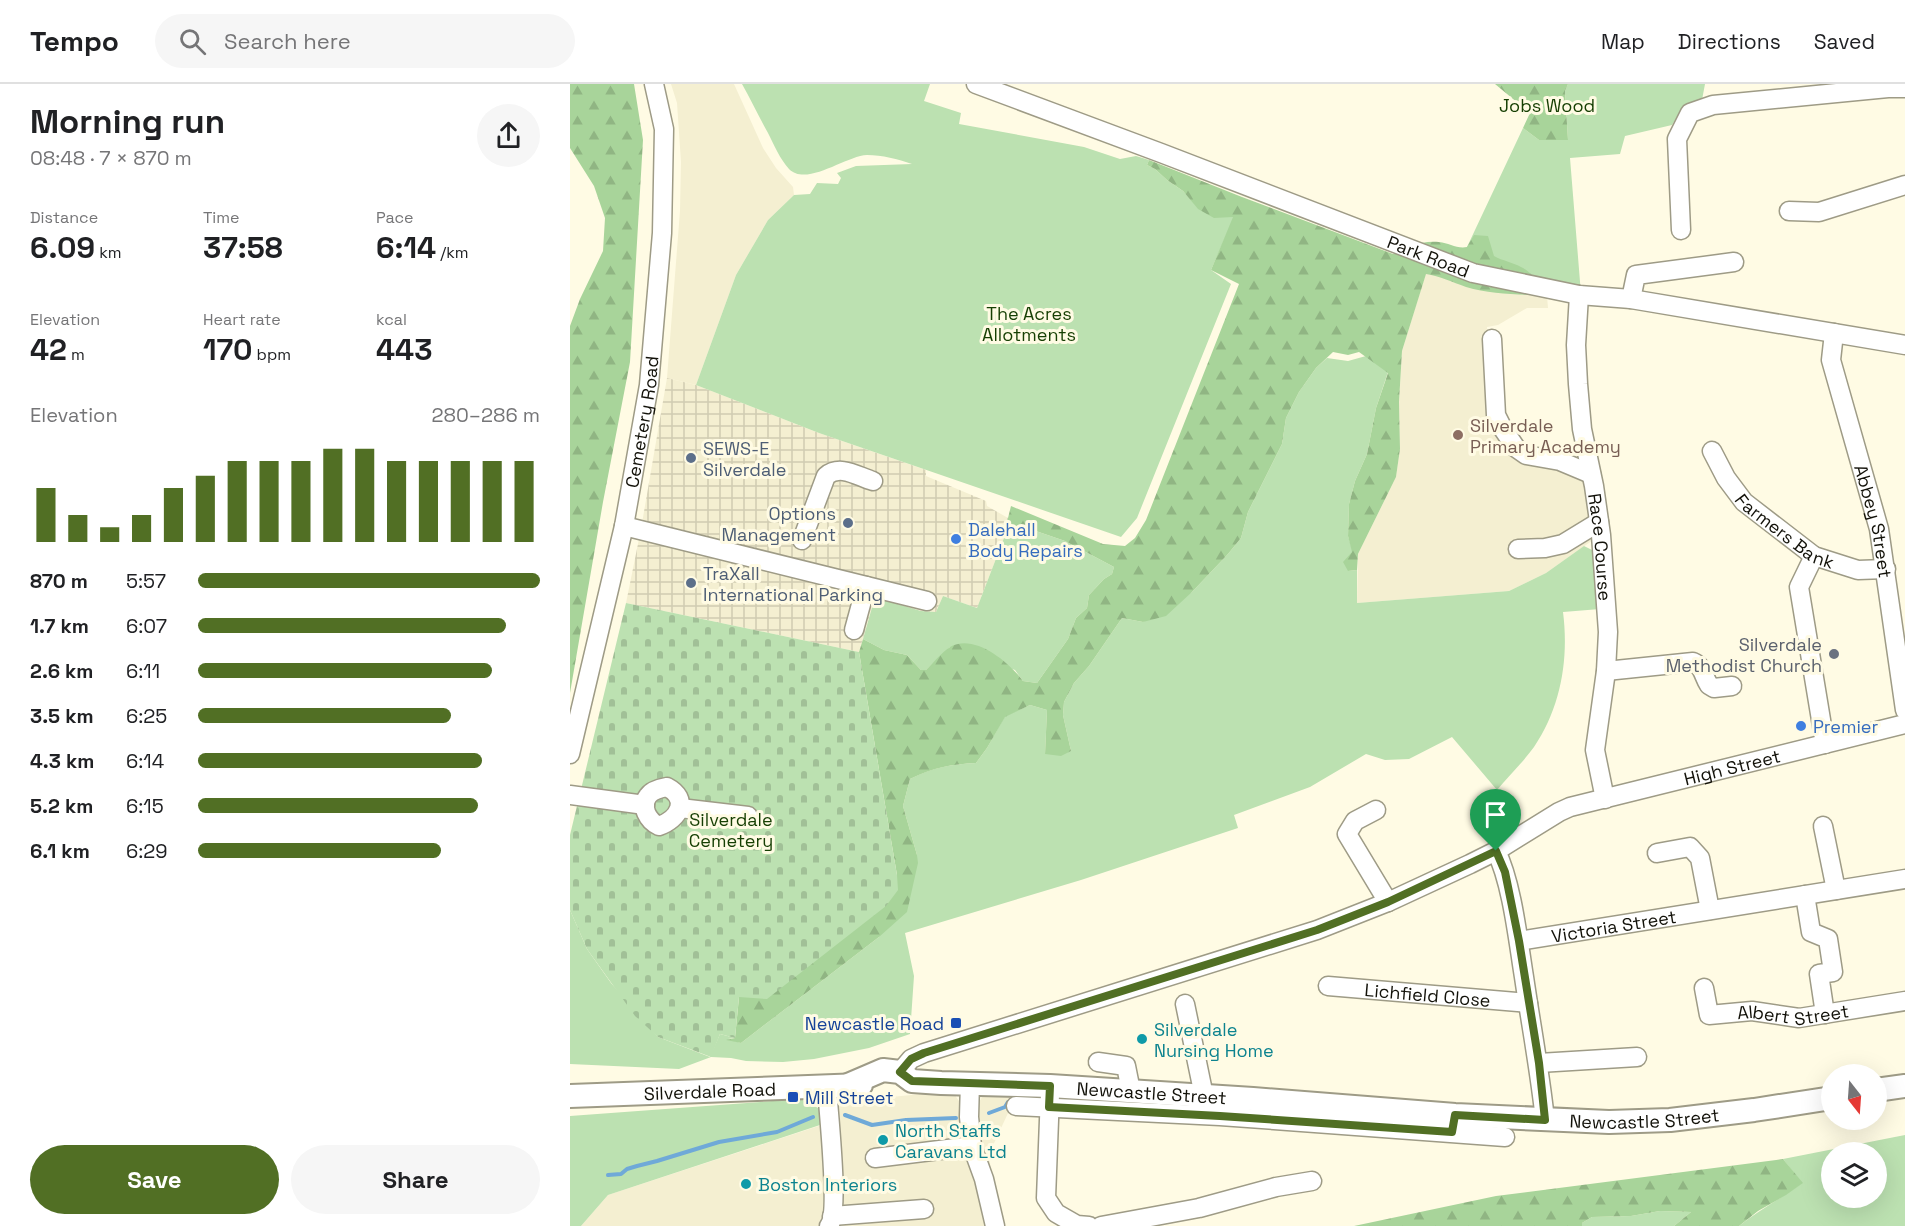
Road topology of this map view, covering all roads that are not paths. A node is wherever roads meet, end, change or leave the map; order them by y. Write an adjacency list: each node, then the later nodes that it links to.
1 (654, 84): 17 (street, Cemetery Road)
2 (976, 84): 8 (street, Park Road)
3 (1905, 88): 6 (street)
4 (1905, 185): 5 (street)
5 (1789, 211)
6 (1681, 230)
7 (1734, 262): 9 (street)
8 (1579, 295): 9 (street, Park Road); 14 (street, Race Course)
9 (1632, 299): 10 (street, Park Road)
10 (1834, 333): 12 (street, Park Road); 21 (street, Abbey Street)
11 (1492, 339): 14 (street)
12 (1905, 345)
13 (1712, 451): 20 (street, Farmers Bank)
14 (1592, 474): 16 (street, Race Course)
15 (873, 481): 18 (street)
16 (1599, 522): 19 (street); 26 (street, Race Course)
17 (624, 526): 22 (street); 31 (street, Cemetery Road)
18 (802, 540)
19 (1518, 549)
20 (1814, 556): 21 (street, Farmers Bank); 30 (street)
21 (1886, 569): 24 (street, Abbey Street)
22 (866, 586): 23 (street); 25 (street)
23 (927, 602)
24 (1900, 627): 28 (street, Abbey Street)
25 (854, 630)
26 (1606, 671): 27 (street); 33 (street, Race Course)
27 (1732, 686)
28 (1905, 710)
29 (1905, 724): 30 (street, High Street)
30 (1825, 744): 33 (street, High Street)
31 (570, 754)
32 (570, 795): 34 (street)
33 (1605, 799): 39 (street, High Street)
34 (645, 805): 35 (street); 35 (street)
35 (680, 808): 37 (street)
36 (1377, 810): 44 (street)
37 (748, 816)
38 (1823, 826): 42 (street)
39 (1496, 851): 44 (street); 46 (street)
40 (1657, 853): 45 (street)
41 (1905, 879): 42 (street, Victoria Street)
42 (1836, 890): 43 (street, Victoria Street)
43 (1805, 895): 45 (street, Victoria Street); 52 (street)
44 (1388, 902): 56 (street)
45 (1710, 910): 46 (street, Victoria Street)
46 (1519, 941): 50 (street)
47 (1328, 986): 50 (street, Lichfield Close)
48 (1704, 988): 52 (street, Albert Street)
49 (1905, 1001): 52 (street, Albert Street)
50 (1528, 1003): 55 (street)
51 (1185, 1004): 64 (street)
52 (1825, 1014)
53 (1637, 1057): 55 (street)
54 (1098, 1062): 61 (street)
55 (1539, 1063): 68 (street)
56 (900, 1072): 57 (main road, Newcastle Street); 58 (main road, Silverdale Road)
57 (970, 1083): 63 (main road, Newcastle Street); 71 (street)
58 (837, 1086): 62 (main road, Silverdale Road); 75 (street)
59 (1905, 1086): 60 (main road)
60 (1887, 1088)
61 (1131, 1091): 63 (main road, Newcastle Street); 64 (main road, Newcastle Street)
62 (570, 1096)
63 (1049, 1096): 66 (street, Newcastle Street); 67 (street, Newcastle Street); 77 (street)
64 (1204, 1096): 67 (main road, Newcastle Street)
65 (1821, 1100): 68 (main road, Newcastle Street)
66 (1016, 1106)
67 (1334, 1115): 69 (main road, Newcastle Street)
68 (1545, 1120): 69 (main road, Newcastle Street)
69 (1454, 1124): 70 (street, Newcastle Street)
70 (1505, 1137)
71 (972, 1146): 72 (street); 76 (street)
72 (875, 1158)
73 (1312, 1181): 78 (street)
74 (924, 1209): 75 (street)
75 (831, 1221)
76 (995, 1226)
77 (1089, 1226)
78 (1101, 1226)

